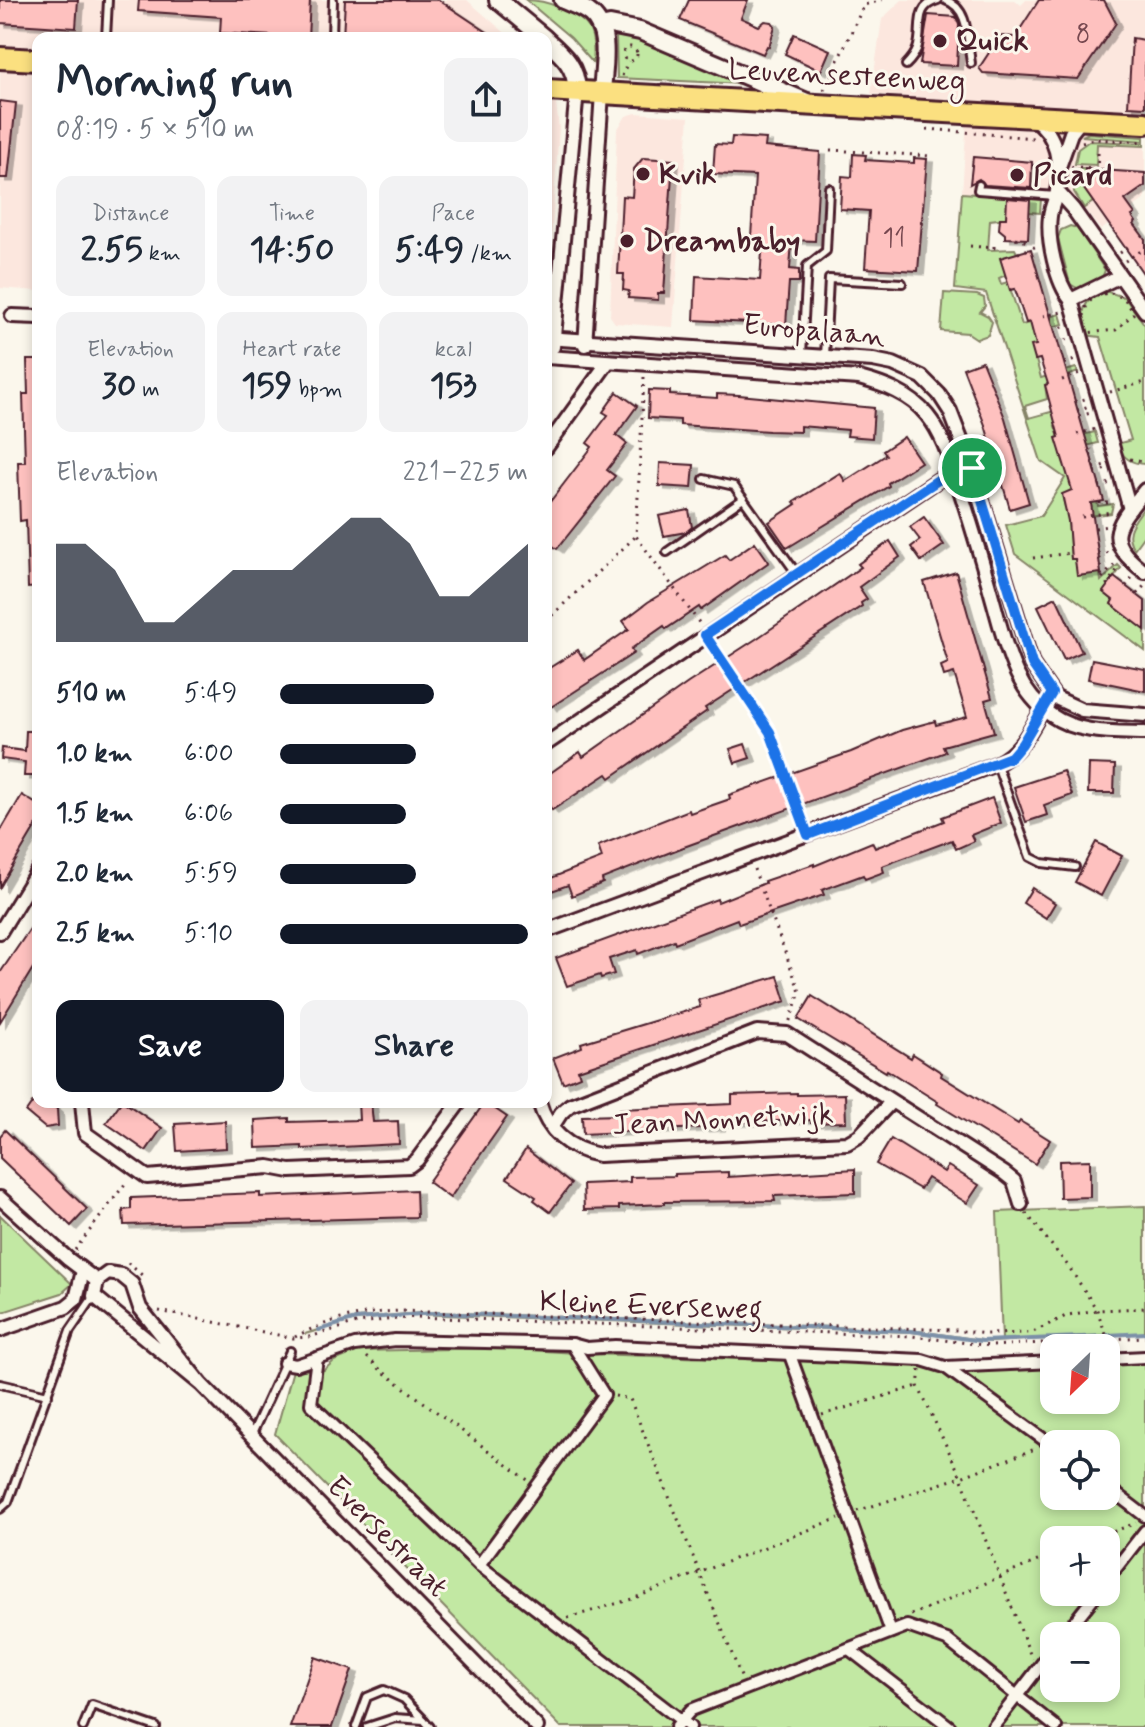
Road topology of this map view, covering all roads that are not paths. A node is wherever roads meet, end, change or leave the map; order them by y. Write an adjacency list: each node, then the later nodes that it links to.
1 (108, 0): 8 (lane)
2 (333, 0): 9 (lane)
3 (498, 0): 10 (street)
4 (563, 0): 7 (street)
5 (938, 0): 15 (lane)
6 (945, 0): 14 (lane)
7 (600, 27): 18 (street); 19 (street)
8 (106, 32)
9 (332, 32)
10 (537, 32)
11 (552, 45): 17 (street)
12 (0, 58): 13 (main road)
13 (32, 60)
14 (971, 63)
15 (906, 65)
16 (552, 90): 17 (main road, Leuvensesteenweg)
17 (577, 91): 18 (main road, Leuvensesteenweg); 33 (street)
18 (602, 93): 19 (main road, Leuvensesteenweg); 35 (street)
19 (816, 104): 20 (main road, Leuvensesteenweg)
20 (1029, 116): 21 (main road, Leuvensesteenweg); 23 (street)
21 (1082, 119): 22 (main road, Leuvensesteenweg); 23 (street)
22 (1145, 123)
23 (1065, 168): 26 (street)
24 (979, 185): 26 (lane)
25 (829, 188): 36 (lane)
26 (1056, 194): 27 (street); 29 (street)
27 (1120, 270): 29 (street); 30 (street)
28 (902, 283): 37 (lane)
29 (1066, 301): 47 (street)
30 (1145, 311)
31 (12, 316): 32 (street)
32 (32, 317)
33 (552, 320)
34 (552, 338): 35 (street, Europalaan)
35 (585, 340): 36 (street, Europalaan); 39 (street)
36 (802, 354): 37 (street, Europalaan)
37 (825, 356): 42 (street, Europalaan)
38 (552, 357): 39 (street, Europalaan)
39 (583, 360): 40 (street, Europalaan)
40 (608, 362): 41 (street); 43 (street, Europalaan)
41 (552, 440)
42 (972, 468): 43 (street); 51 (street, Europalaan)
43 (954, 473): 49 (street); 52 (street, Europalaan)
44 (704, 479): 46 (lane)
45 (1145, 490): 47 (street)
46 (743, 499): 48 (lane); 49 (lane)
47 (1130, 509): 50 (street)
48 (667, 552)
49 (797, 574): 55 (street)
50 (1140, 574)
51 (1052, 693): 52 (street); 53 (street)
52 (1043, 708): 54 (street, Europalaan); 56 (street)
53 (1145, 715)
54 (1145, 733)
55 (552, 740)
56 (996, 764): 57 (lane); 59 (street)
57 (1075, 867)
58 (32, 880): 60 (street)
59 (552, 929)
60 (0, 932)
61 (891, 1102): 65 (street, Jean Monnetwijk); 65 (street, Jean Monnetwijk); 67 (street, Jean Monnetwijk)
62 (83, 1108): 63 (street)
63 (456, 1108)
64 (542, 1108): 65 (street, Jean Monnetwijk)
65 (552, 1127)
66 (0, 1198): 68 (street)
67 (1021, 1204)
68 (83, 1271): 69 (street); 71 (street)
69 (97, 1281): 70 (street); 82 (street, Eversestraat)
70 (94, 1296): 82 (street, Eversestraat); 83 (lane)
71 (0, 1330)
72 (572, 1344): 74 (street); 76 (street); 91 (street)
73 (290, 1351): 78 (lane)
74 (790, 1355): 80 (street); 94 (street)
75 (1145, 1357): 77 (street)
76 (317, 1358): 78 (street); 91 (street)
77 (1120, 1358)
78 (284, 1363): 85 (lane)
79 (1040, 1363): 80 (street)
80 (945, 1367): 84 (street)
81 (0, 1384): 83 (lane)
82 (201, 1384): 85 (street, Eversestraat)
83 (48, 1395): 87 (lane)
84 (1040, 1436)
85 (251, 1437): 105 (street, Eversestraat)
86 (1120, 1497): 88 (street)
87 (0, 1509)
88 (1145, 1516)
89 (1145, 1531): 90 (street)
90 (1120, 1563)
91 (479, 1565): 99 (street)
92 (1087, 1606): 93 (street)
93 (1074, 1622)
94 (891, 1632): 95 (street); 97 (street)
95 (849, 1649): 99 (street); 106 (street)
96 (1040, 1666): 97 (street)
97 (1016, 1696): 107 (street); 108 (street)
98 (424, 1720): 102 (lane); 103 (lane); 104 (lane)
99 (682, 1725)
100 (83, 1727): 101 (lane)
101 (156, 1727)
102 (356, 1727)
103 (367, 1727)
104 (430, 1727)
105 (537, 1727)
106 (950, 1727)
107 (993, 1727)
108 (1056, 1727)

